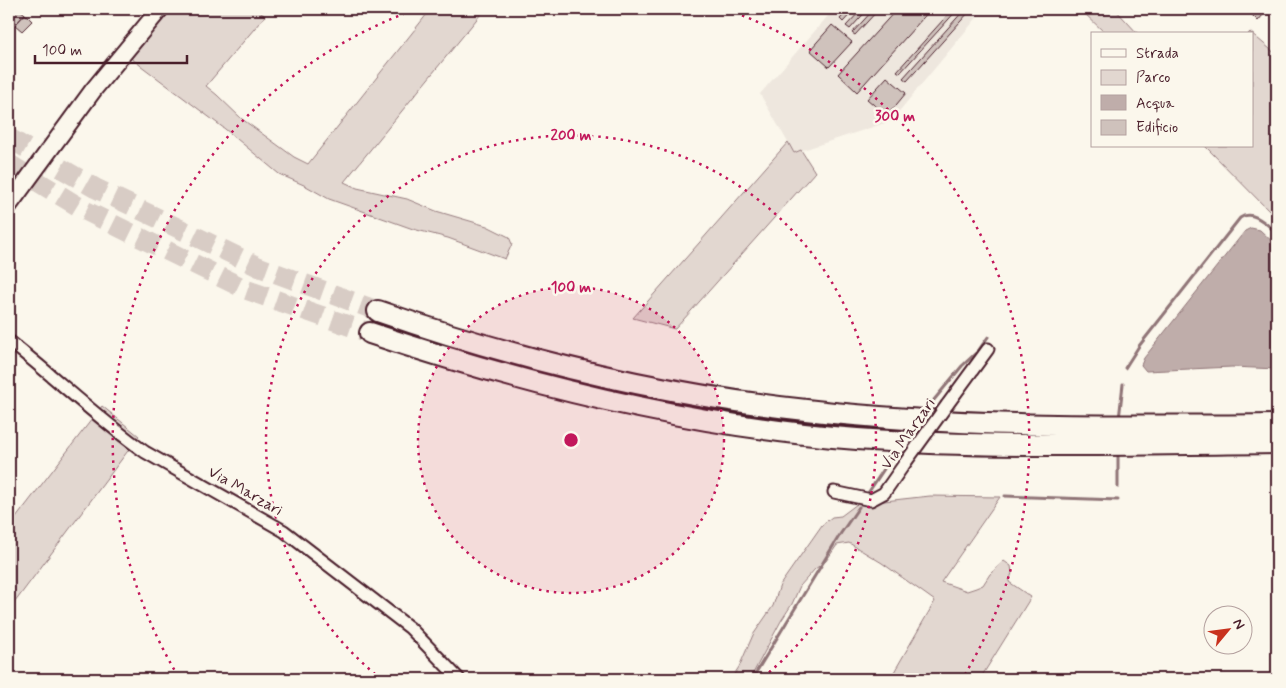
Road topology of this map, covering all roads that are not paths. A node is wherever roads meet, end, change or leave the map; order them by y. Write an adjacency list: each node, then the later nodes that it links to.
1 (160, 9): 2 (main road)
2 (9, 205)
3 (378, 311): 7 (highway)
4 (370, 333): 8 (highway)
5 (9, 341): 10 (street, Via Marzari)
6 (988, 349): 9 (street, Via Marzari, bridge)
7 (1277, 425)
8 (1277, 443)
9 (834, 492)
10 (459, 679)

